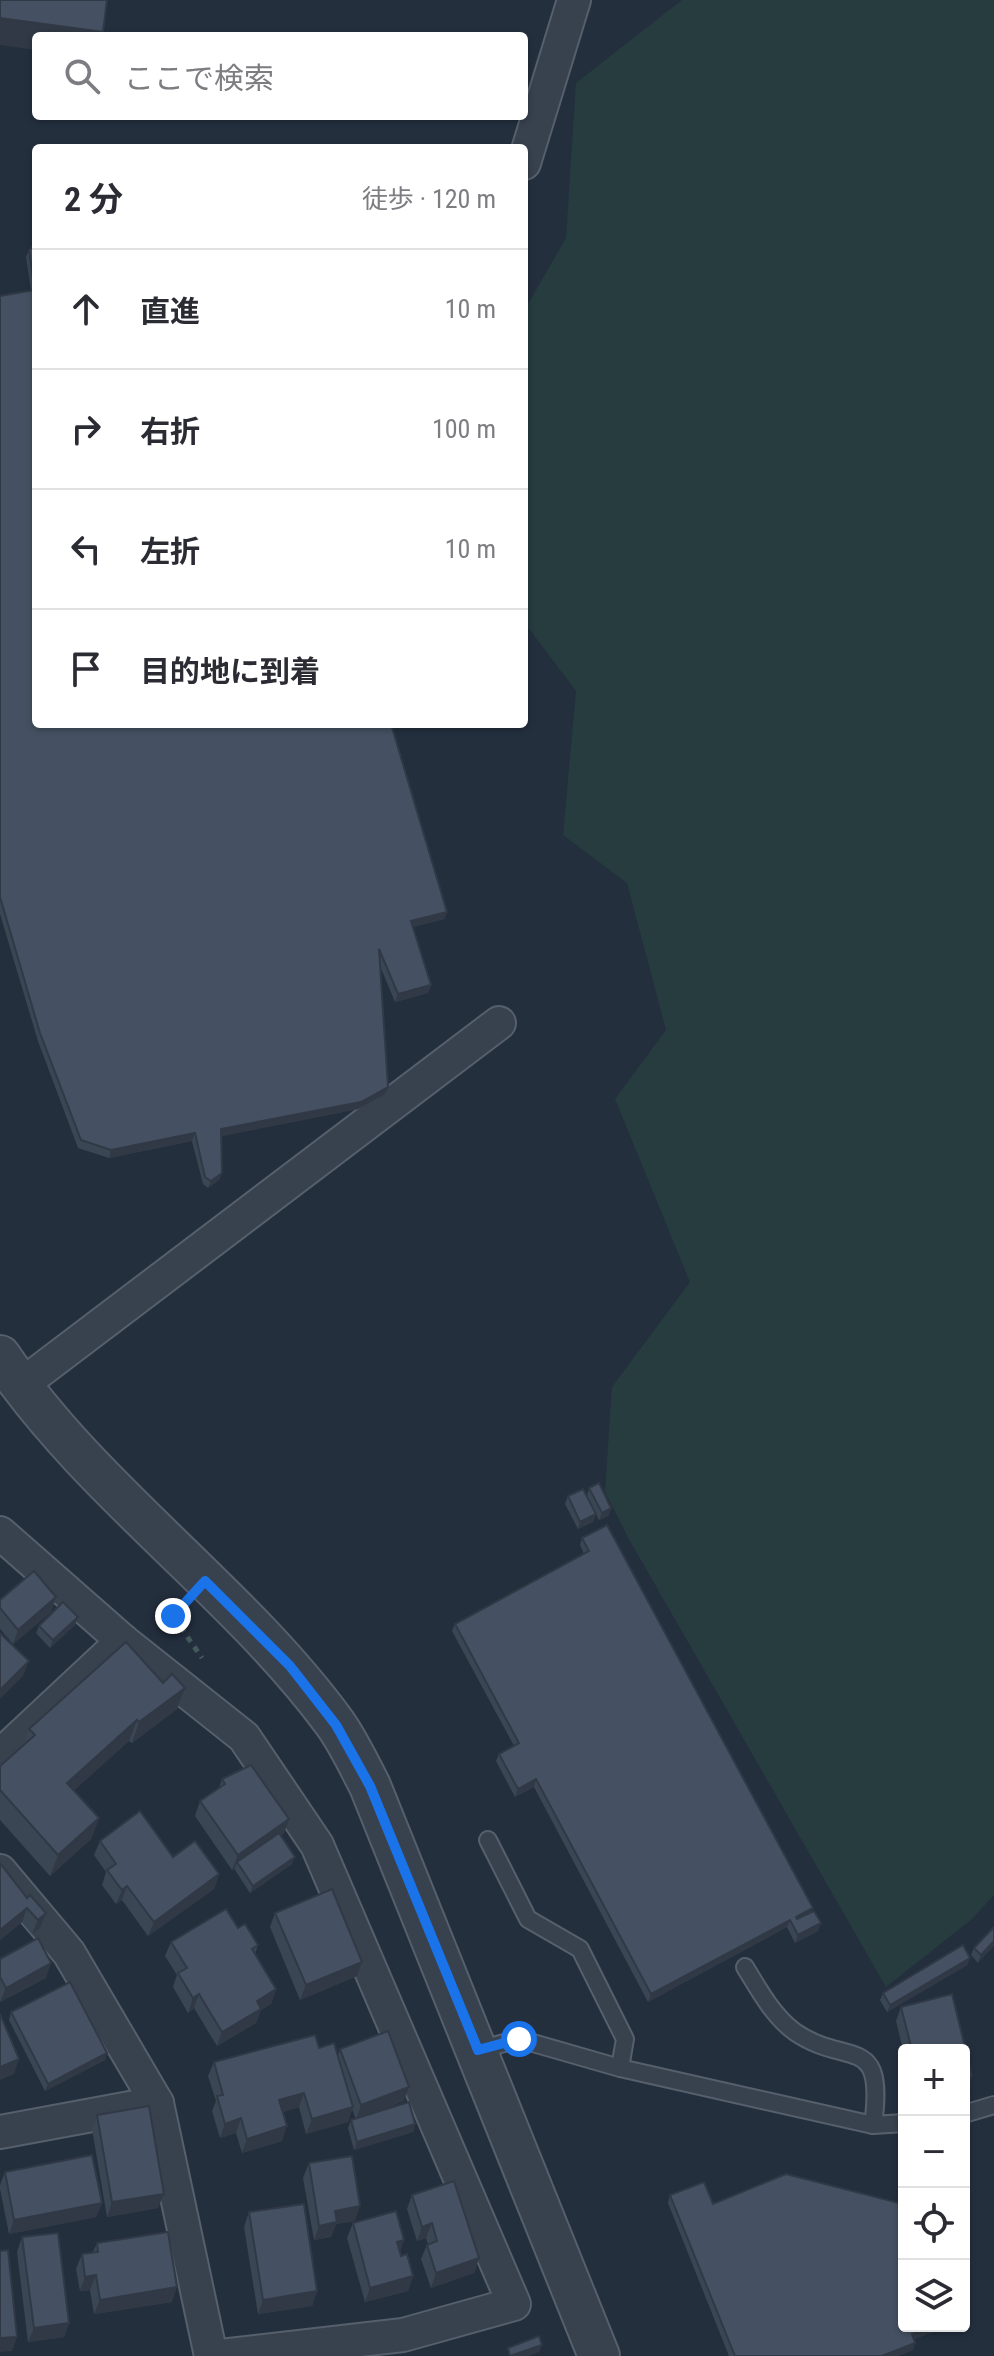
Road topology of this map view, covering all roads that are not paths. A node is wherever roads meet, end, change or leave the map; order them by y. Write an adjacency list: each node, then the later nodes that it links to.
1 (574, 0): 2 (street)
2 (528, 150)
3 (499, 1023): 4 (street)
4 (10, 1371): 11 (street)
5 (0, 1533): 6 (street)
6 (123, 1641): 7 (street); 20 (street)
7 (0, 1756)
8 (488, 1840): 12 (lane)
9 (0, 1871): 13 (street)
10 (745, 1967): 17 (lane)
11 (478, 2050): 12 (lane); 21 (street)
12 (620, 2068): 17 (lane)
13 (157, 2103): 18 (street); 19 (street)
14 (994, 2105): 15 (lane)
15 (970, 2112)
16 (898, 2123): 17 (lane)
17 (873, 2125)
18 (0, 2132)
19 (211, 2356)
20 (221, 2356)
21 (599, 2356)

